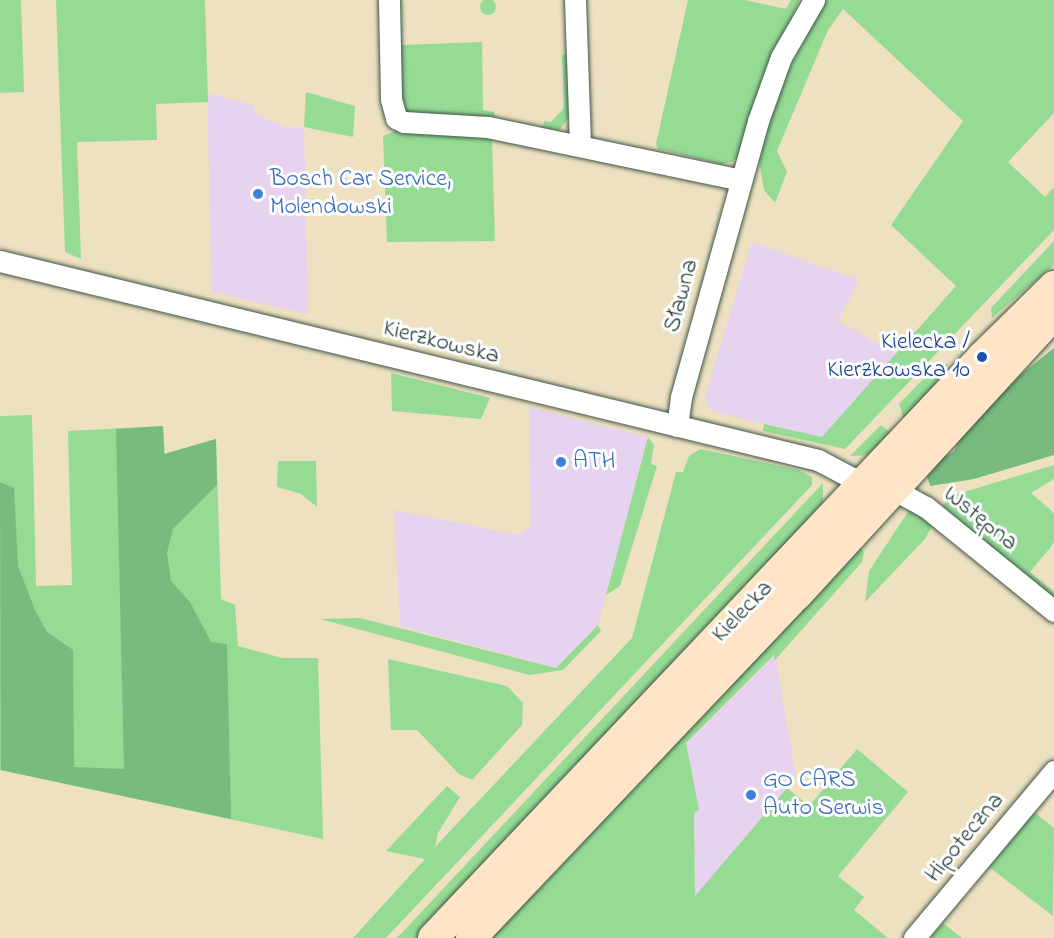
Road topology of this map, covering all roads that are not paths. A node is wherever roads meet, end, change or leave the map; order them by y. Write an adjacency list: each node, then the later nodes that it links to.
1 (389, 0): 4 (street)
2 (575, 0): 4 (street)
3 (814, 0): 5 (street, Sławna)
4 (580, 145): 5 (street)
5 (741, 180): 9 (street, Sławna)
6 (0, 261): 9 (street, Kierzkowska)
7 (1054, 286): 10 (main road, Kielecka)
8 (1054, 315): 10 (main road, Kielecka)
9 (677, 426): 10 (street, Kierzkowska)
10 (880, 486): 11 (street, Wstępna); 13 (main road, Kielecka); 14 (main road, Kielecka)
11 (1054, 611)
12 (1054, 771): 15 (street, Hipoteczna)
13 (433, 938)
14 (471, 938)
15 (914, 938)

